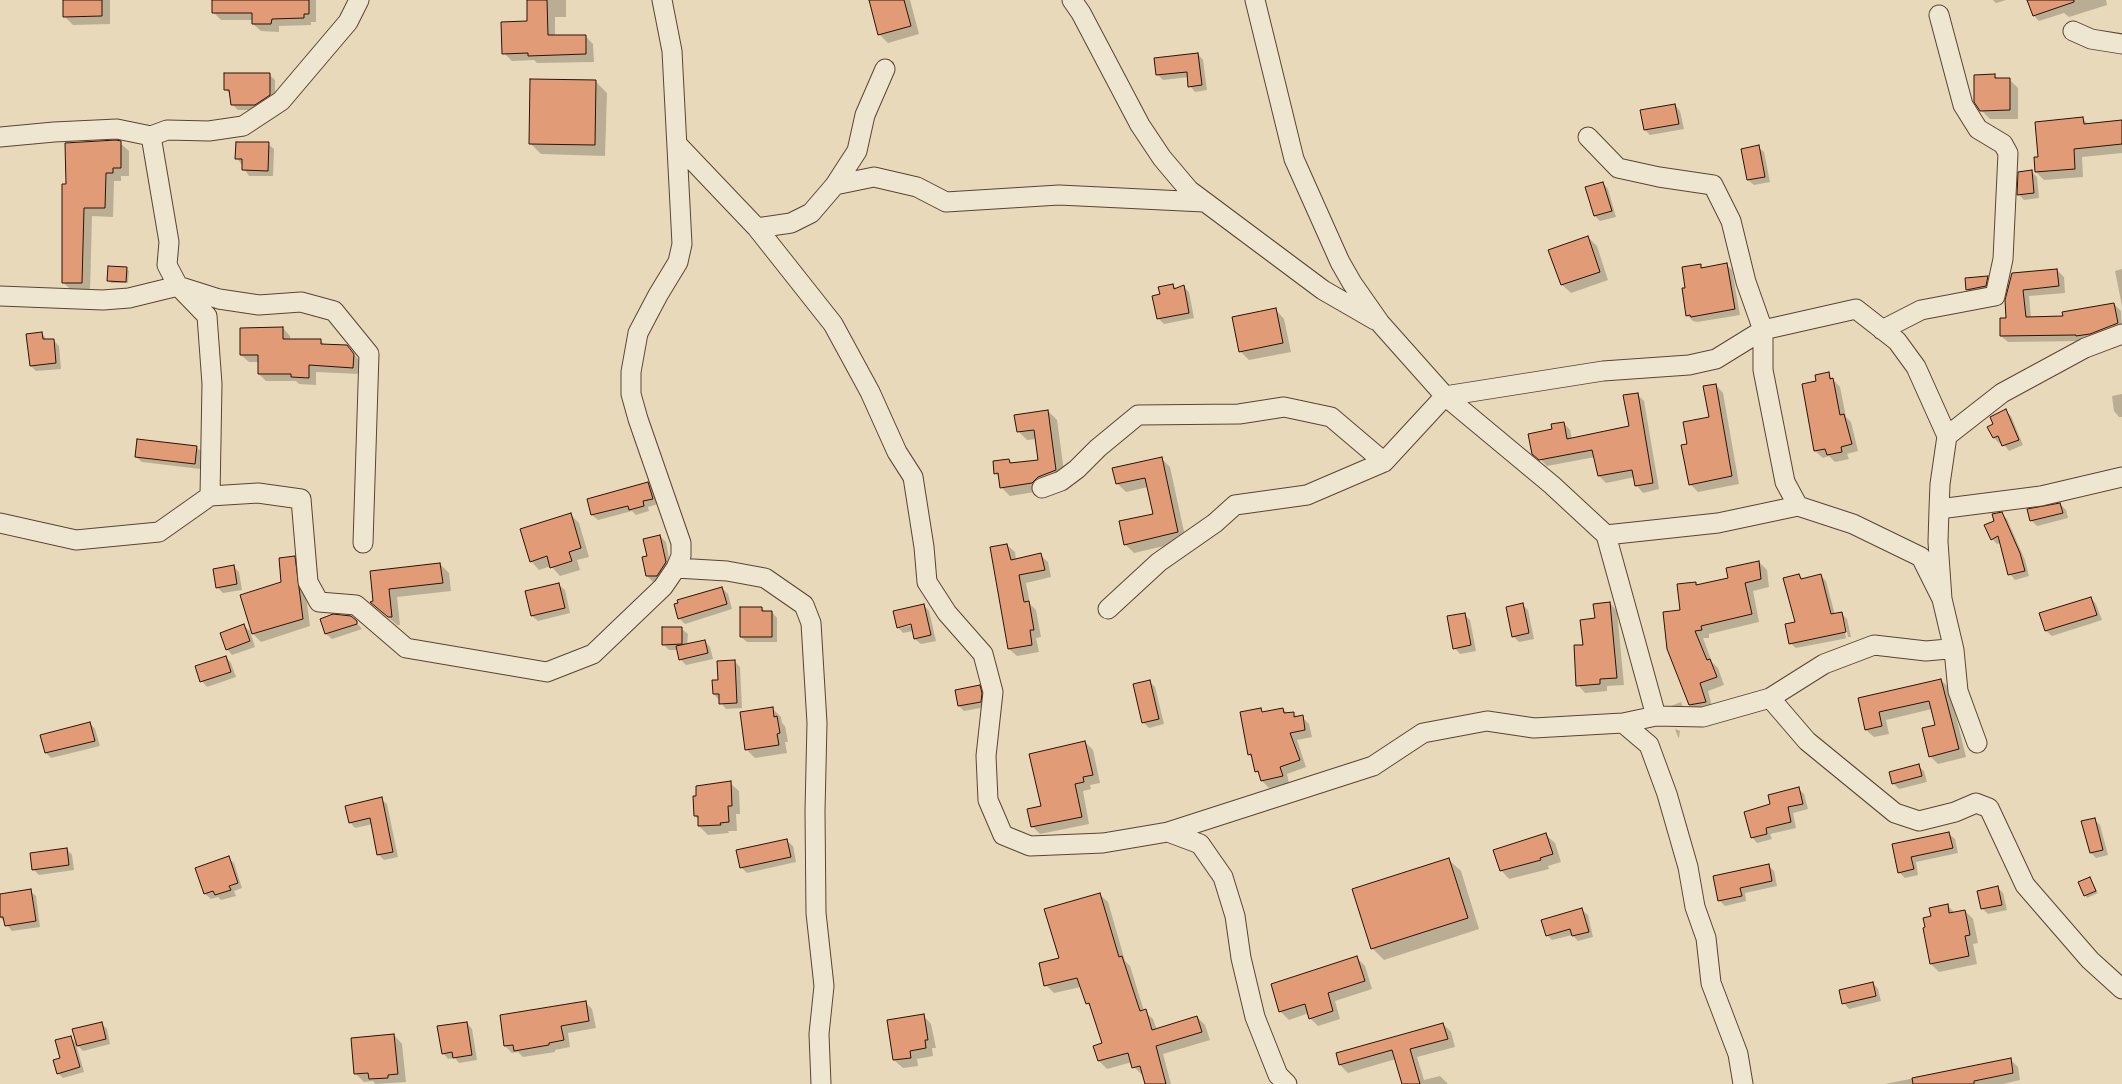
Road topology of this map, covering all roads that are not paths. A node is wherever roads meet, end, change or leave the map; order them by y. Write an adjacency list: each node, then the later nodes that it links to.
1 (359, 0): 9 (street)
2 (662, 0): 12 (street)
3 (1072, 0): 14 (street)
4 (1255, 0): 18 (street)
5 (1938, 14): 20 (street)
6 (2073, 31): 7 (street)
7 (2122, 44)
8 (885, 69): 13 (street)
9 (151, 136): 10 (street); 16 (street)
10 (0, 137)
11 (1588, 138): 19 (street)
12 (677, 144): 15 (street); 33 (street)
13 (835, 185): 14 (street); 15 (street)
14 (1204, 202): 18 (street)
15 (757, 228): 41 (street)
16 (178, 286): 17 (street); 27 (street); 32 (street)
17 (0, 296)
18 (1380, 323): 22 (street)
19 (1763, 330): 20 (street); 22 (street); 28 (street)
20 (1882, 330): 23 (street)
21 (2122, 334): 23 (street)
22 (1445, 396): 24 (street); 31 (street)
23 (1947, 436): 29 (street)
24 (1384, 462): 26 (street); 35 (street)
25 (2122, 477): 29 (street)
26 (1042, 488)
27 (210, 496): 30 (street); 33 (street)
28 (1798, 506): 31 (street); 34 (street)
29 (1939, 510): 34 (street)
30 (0, 523)
31 (1606, 535): 38 (street)
32 (363, 543)
33 (676, 568): 43 (street)
34 (1942, 599): 40 (street)
35 (1108, 609)
36 (1948, 649): 37 (street)
37 (1770, 698): 38 (street); 42 (street)
38 (1656, 716): 39 (street)
39 (1623, 723): 41 (street); 45 (street)
40 (1977, 743)
41 (1168, 832): 44 (street)
42 (2122, 990)
43 (821, 1084)
44 (1287, 1084)
45 (1744, 1084)

